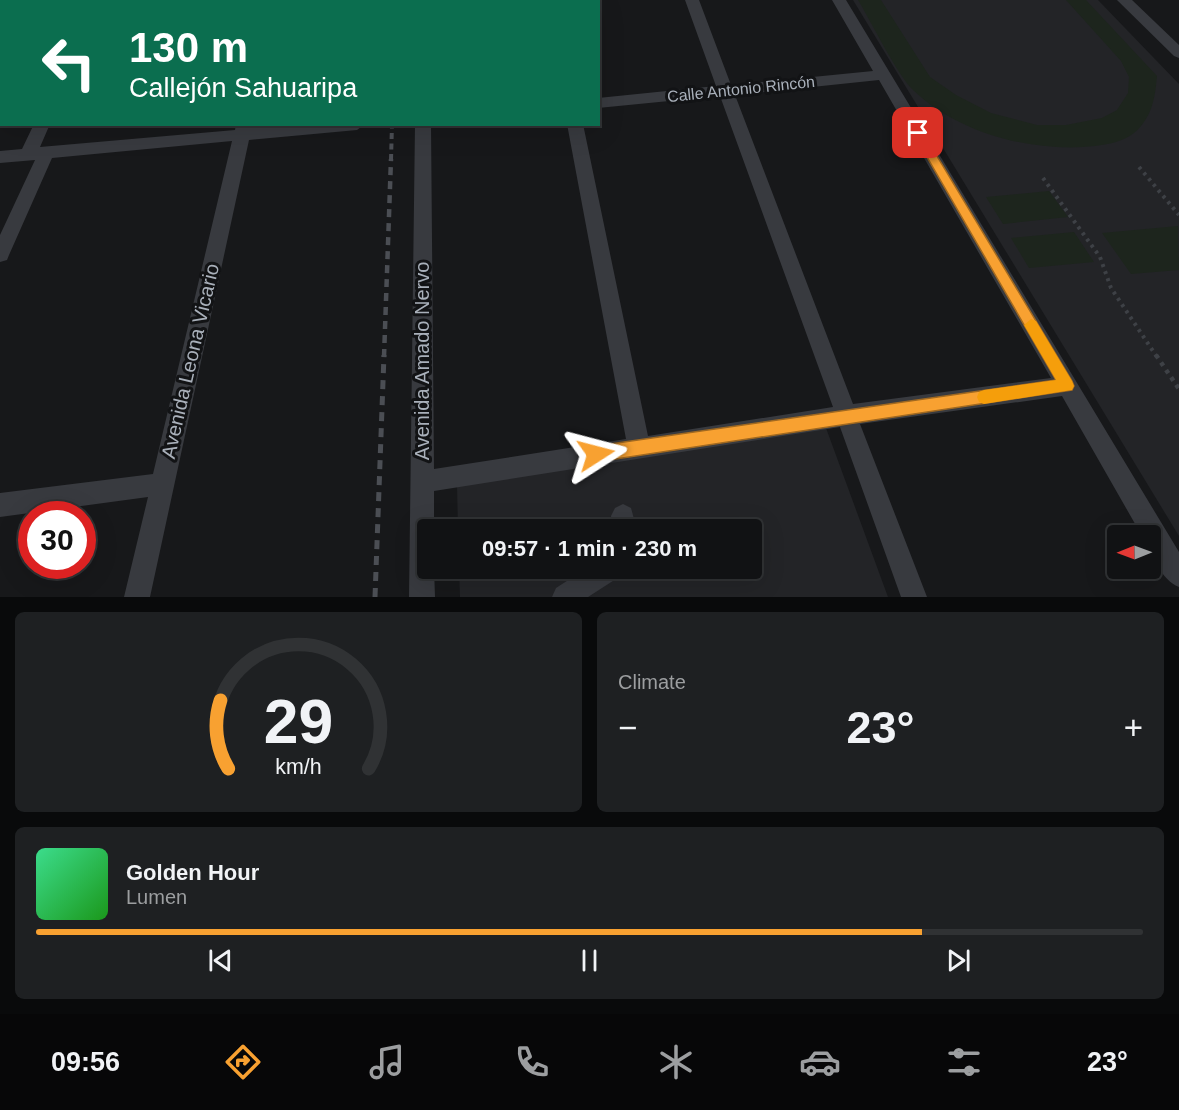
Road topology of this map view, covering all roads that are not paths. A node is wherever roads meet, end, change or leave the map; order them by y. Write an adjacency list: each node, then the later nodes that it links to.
1 (692, 0): 6 (street)
2 (839, 0): 5 (street)
3 (1124, 0): 4 (street)
4 (1179, 53)
5 (884, 75): 6 (street, Calle Antonio Rincón); 17 (street)
6 (727, 90): 7 (street, Calle Antonio Rincón); 18 (street)
7 (600, 103)
8 (41, 126): 14 (street)
9 (311, 126): 12 (street)
10 (423, 126): 20 (street, Avenida Amado Nervo)
11 (575, 126): 19 (street)
12 (242, 129): 13 (street); 21 (street, Avenida Leona Vicario)
13 (46, 153): 14 (street); 16 (street)
14 (27, 155): 15 (street)
15 (0, 157)
16 (0, 255)
17 (1067, 386): 18 (street); 23 (street)
18 (848, 415): 19 (street); 28 (street)
19 (639, 447): 20 (street)
20 (422, 482): 26 (street, Avenida Amado Nervo)
21 (163, 484): 22 (street); 25 (street, Avenida Leona Vicario)
22 (0, 505)
23 (1179, 574)
24 (593, 579): 27 (street)
25 (137, 597)
26 (422, 597)
27 (565, 597)
28 (914, 597)

